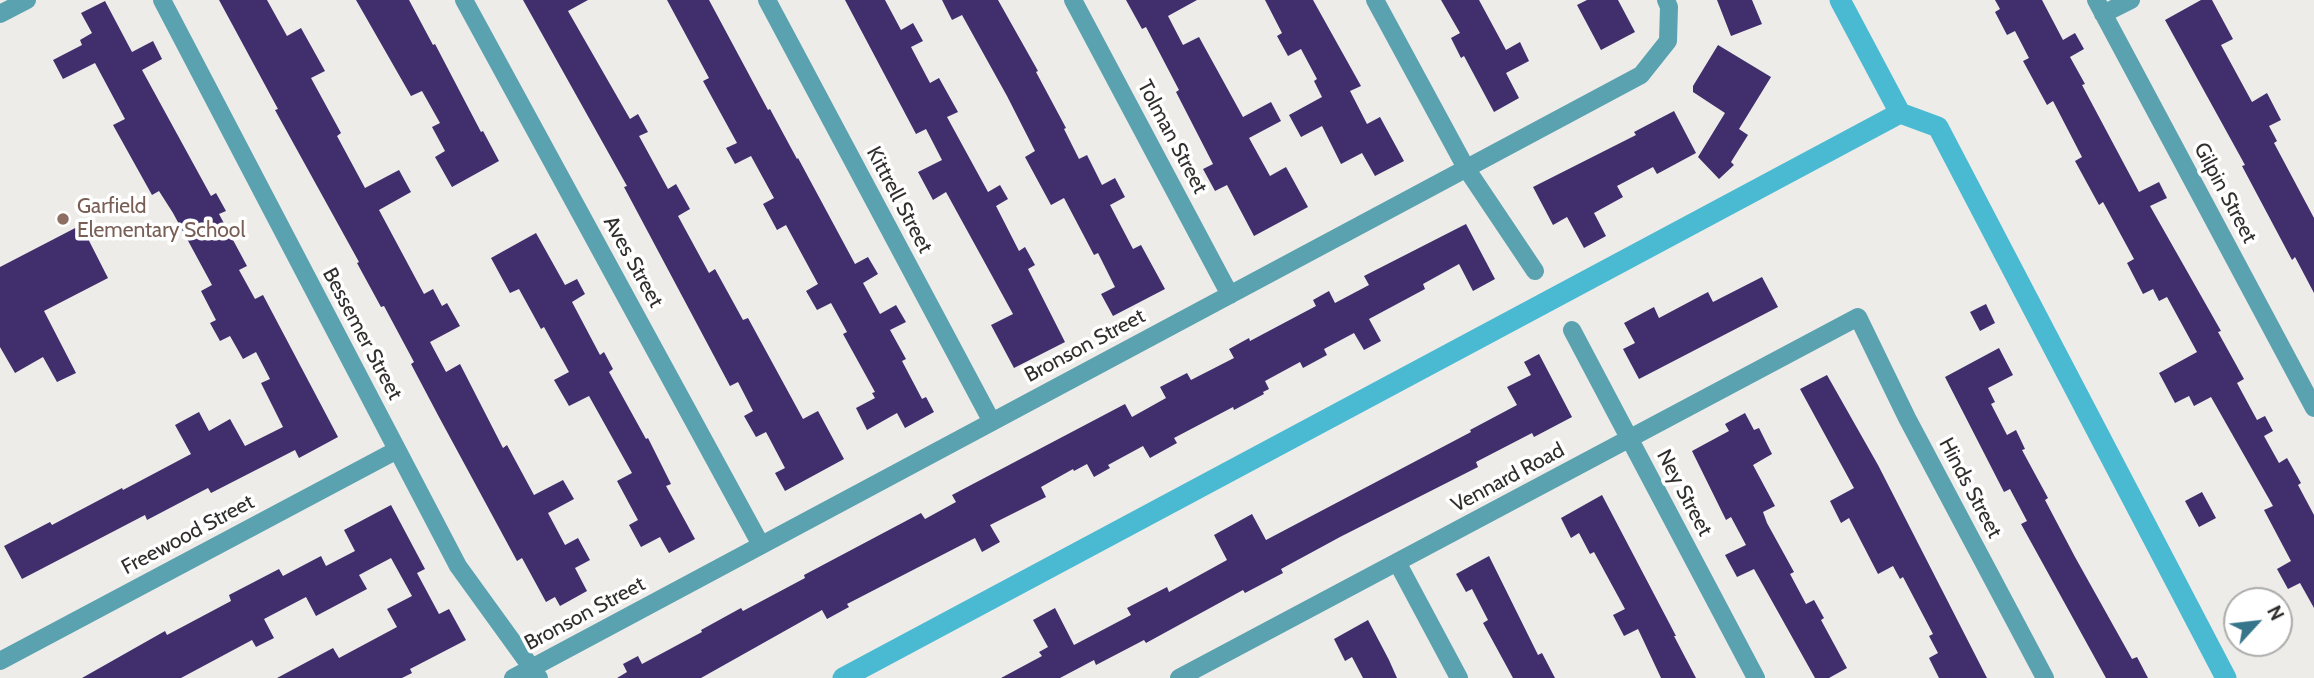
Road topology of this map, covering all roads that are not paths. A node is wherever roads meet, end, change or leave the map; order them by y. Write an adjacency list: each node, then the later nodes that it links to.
1 (27, 0): 10 (street)
2 (162, 0): 19 (street, Bessemer Street)
3 (464, 0): 20 (street, Aves Street)
4 (767, 0): 17 (street, Kittrell Street)
5 (1073, 0): 13 (street, Tolman Street)
6 (1375, 0): 11 (street)
7 (1666, 0): 11 (street, Bronson Street)
8 (2131, 0): 9 (street)
9 (2100, 7): 16 (street, Gilpin Street)
10 (0, 14)
11 (1466, 168): 12 (street); 13 (street, Bronson Street)
12 (1535, 271)
13 (1230, 295): 17 (street, Bronson Street)
14 (1858, 317): 18 (street, Vennard Road); 28 (street, Hinds Street)
15 (1572, 330): 18 (street, Ney Street)
16 (2314, 408)
17 (992, 422): 20 (street, Bronson Street)
18 (1629, 439): 21 (street, Vennard Road); 27 (street, Ney Street)
19 (397, 450): 22 (street, Freewood Street); 23 (street, Bessemer Street)
20 (761, 545): 23 (street, Bronson Street)
21 (1397, 562): 25 (street, Vennard Road); 26 (street)
22 (0, 661)
23 (535, 673): 24 (street, Bronson Street)
24 (513, 678)
25 (1180, 678)
26 (1459, 678)
27 (1756, 678)
28 (2045, 678)

